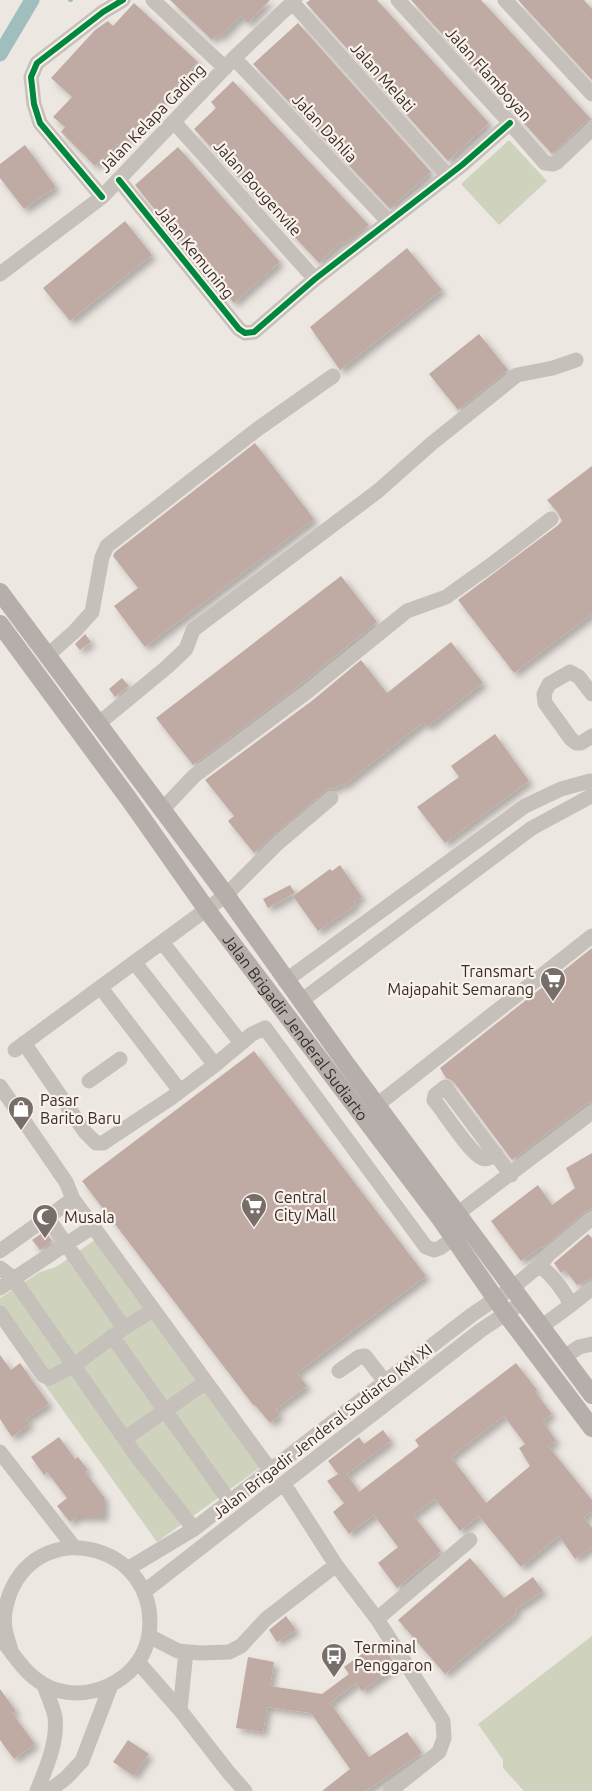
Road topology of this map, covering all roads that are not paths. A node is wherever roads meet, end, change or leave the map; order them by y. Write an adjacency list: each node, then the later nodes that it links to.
1 (123, 0): 13 (street)
2 (153, 0): 6 (street, Jalan Dahlia)
3 (398, 0): 9 (street, Jalan Flamboyan)
4 (505, 0): 7 (street)
5 (293, 1): 6 (street, Jalan Kelapa Gading); 11 (street, Jalan Melati)
6 (230, 63): 8 (street, Jalan Kelapa Gading); 14 (street, Jalan Dahlia)
7 (592, 94)
8 (174, 122): 12 (street, Jalan Kelapa Gading); 16 (street, Jalan Bougenvile)
9 (510, 123): 10 (street, Jalan Flamboyan); 11 (street)
10 (592, 129)
11 (448, 176): 14 (street)
12 (119, 180): 13 (street, Jalan Kelapa Gading); 16 (street, Jalan Kemuning)
13 (102, 196): 15 (street, Jalan Kelapa Gading)
14 (389, 222): 16 (street)
15 (0, 274)
16 (315, 279)
17 (576, 360): 24 (street)
18 (333, 376): 22 (street)
19 (551, 519): 28 (street)
20 (0, 591): 22 (main road, Jalan Brigadir Jenderal Sudiarto)
21 (0, 624): 30 (main road, Jalan Brigadir Jenderal Sudiarto)
22 (48, 655): 24 (main road, Jalan Brigadir Jenderal Sudiarto)
23 (592, 694): 25 (street)
24 (98, 724): 28 (main road, Jalan Brigadir Jenderal Sudiarto)
25 (592, 736)
26 (591, 787): 34 (street); 36 (street)
27 (331, 798): 29 (street)
28 (162, 810): 29 (main road, Jalan Brigadir Jenderal Sudiarto)
29 (225, 896): 30 (street); 34 (main road, Jalan Brigadir Jenderal Sudiarto)
30 (207, 910): 32 (street); 52 (main road, Jalan Brigadir Jenderal Sudiarto)
31 (592, 936): 40 (street)
32 (162, 942): 33 (street); 37 (street)
33 (135, 963): 35 (street); 39 (street)
34 (285, 981): 36 (main road, Jalan Brigadir Jenderal Sudiarto)
35 (100, 988): 43 (street); 43 (street)
36 (301, 1001): 44 (main road, Jalan Brigadir Jenderal Sudiarto)
37 (241, 1043): 39 (street); 52 (street)
38 (120, 1059): 41 (street)
39 (215, 1065): 43 (street)
40 (428, 1066): 44 (street); 46 (street)
41 (89, 1081)
42 (0, 1086): 47 (street)
43 (180, 1091)
44 (377, 1105): 48 (main road, Jalan Brigadir Jenderal Sudiarto)
45 (591, 1115): 46 (street)
46 (511, 1175): 48 (street)
47 (73, 1199): 49 (street); 51 (street)
48 (457, 1214): 60 (main road, Jalan Brigadir Jenderal Sudiarto)
49 (47, 1217): 53 (street); 54 (street)
50 (592, 1218): 55 (street, Jalan Brigadir Jenderal Sudiarto KM XI)
51 (93, 1227): 53 (street); 63 (street)
52 (454, 1238): 62 (main road, Jalan Brigadir Jenderal Sudiarto)
53 (66, 1244): 57 (street); 66 (street)
54 (0, 1251)
55 (540, 1265): 60 (street, Jalan Brigadir Jenderal Sudiarto KM XI); 61 (street)
56 (0, 1268): 57 (street)
57 (13, 1278): 58 (street); 69 (street)
58 (0, 1288)
59 (592, 1288): 61 (street)
60 (517, 1295): 62 (street, Jalan Brigadir Jenderal Sudiarto KM XI); 65 (main road, Jalan Brigadir Jenderal Sudiarto)
61 (572, 1305): 65 (street)
62 (501, 1307): 72 (street, Jalan Brigadir Jenderal Sudiarto KM XI); 75 (main road, Jalan Brigadir Jenderal Sudiarto); 79 (street, Jalan Brigadir Jenderal Sudiarto KM XI)
63 (153, 1310): 66 (street); 71 (street)
64 (0, 1313): 69 (street)
65 (541, 1327): 68 (main road, Jalan Brigadir Jenderal Sudiarto)
66 (118, 1332): 69 (street); 74 (street)
67 (592, 1344): 68 (street)
68 (563, 1358): 73 (main road, Jalan Brigadir Jenderal Sudiarto)
69 (73, 1366): 76 (street)
70 (339, 1371): 72 (street)
71 (207, 1382): 74 (street); 78 (street)
72 (386, 1383): 78 (street, Jalan Brigadir Jenderal Sudiarto KM XI)
73 (592, 1395)
74 (166, 1410): 76 (street); 80 (street)
75 (592, 1428)
76 (124, 1439): 81 (street)
77 (0, 1452): 83 (street)
78 (271, 1471): 80 (street, Jalan Brigadir Jenderal Sudiarto KM XI)
79 (284, 1484): 84 (street); 86 (street, Jalan Brigadir Jenderal Sudiarto KM XI)
80 (230, 1502): 81 (street, Jalan Brigadir Jenderal Sudiarto KM XI)
81 (194, 1529): 85 (street, Jalan Brigadir Jenderal Sudiarto KM XI)
82 (470, 1540): 87 (street)
83 (74, 1547): 85 (street); 90 (street)
84 (336, 1565): 87 (street); 91 (street)
85 (129, 1568): 86 (street)
86 (145, 1591): 88 (street)
87 (377, 1618): 99 (street)
88 (149, 1636): 91 (street); 92 (street)
89 (0, 1638): 90 (street)
90 (11, 1650): 93 (street)
91 (186, 1652): 95 (street)
92 (138, 1662): 94 (street); 95 (street)
93 (44, 1685): 94 (street); 96 (street)
94 (111, 1685): 97 (street)
95 (180, 1710): 98 (street)
96 (37, 1791)
97 (50, 1791)
98 (245, 1791)
99 (390, 1791)

